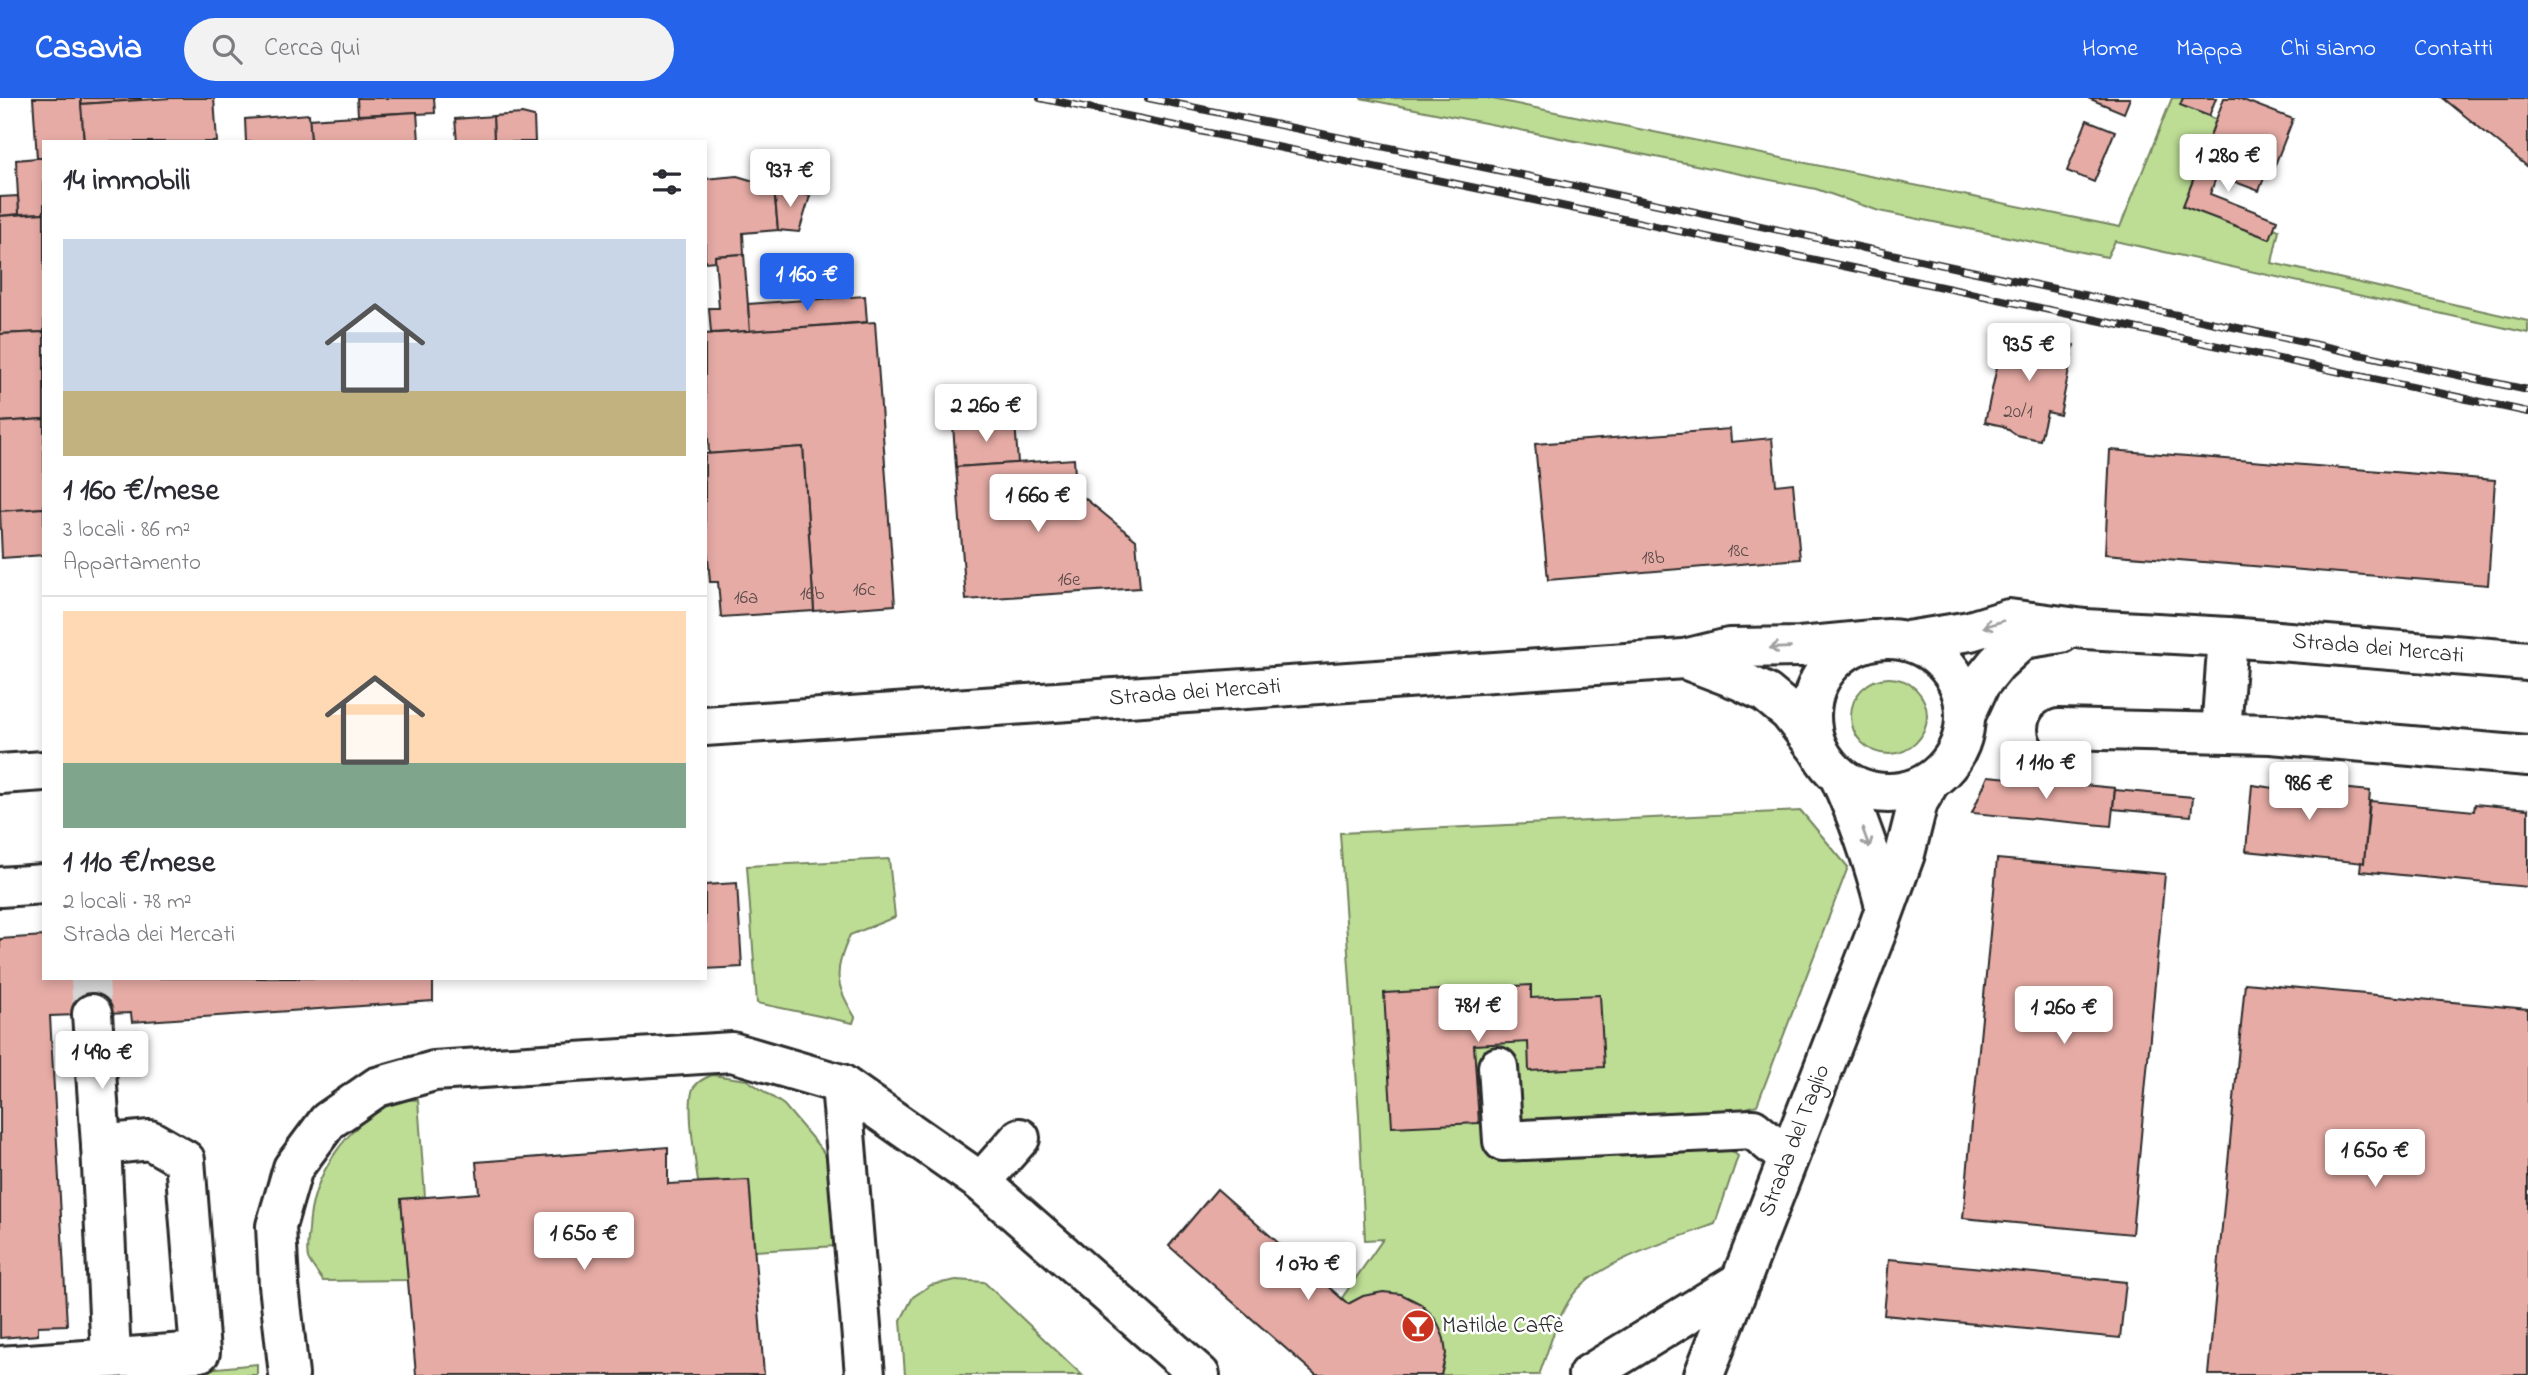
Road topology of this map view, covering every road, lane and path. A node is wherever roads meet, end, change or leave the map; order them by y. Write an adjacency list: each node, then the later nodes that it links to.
1 (2085, 629): 2 (street, Strada dei Mercati); 3 (street, Strada dei Mercati, one-way to 3); 6 (street, Strada dei Mercati)
2 (2228, 637): 5 (street, Strada dei Mercati); 9 (street)
3 (1890, 640): 4 (street, Strada dei Mercati, one-way to 4); 6 (street, Strada dei Mercati); 11 (street, Strada dei Mercati)
4 (1684, 659): 7 (street, Strada dei Mercati); 11 (street, Strada dei Mercati)
5 (2528, 661)
6 (1966, 714): 14 (street, Strada dei Mercati)
7 (707, 726)
8 (2059, 729): 9 (street)
9 (2221, 732): 10 (street)
10 (2528, 756)
11 (1828, 763): 14 (street, Strada dei Mercati); 17 (street, one-way to 17)
12 (42, 771): 13 (street)
13 (0, 774)
14 (1929, 783): 17 (street, Strada del Taglio)
15 (42, 884): 16 (street)
16 (0, 887)
17 (1885, 906): 23 (street, Strada del Taglio)
18 (92, 1014): 22 (street)
19 (1498, 1067): 23 (street)
20 (841, 1084): 24 (street); 28 (street); 29 (street)
21 (1020, 1138): 24 (street)
22 (102, 1145): 26 (street); 26 (street)
23 (1788, 1158): 25 (street, Strada del Taglio)
24 (981, 1182): 30 (street)
25 (1741, 1281): 31 (street); 32 (street, Strada del Taglio)
26 (111, 1357): 27 (street)
27 (0, 1366)
28 (289, 1375)
29 (865, 1375)
30 (1200, 1375)
31 (1588, 1375)
32 (1704, 1375)

